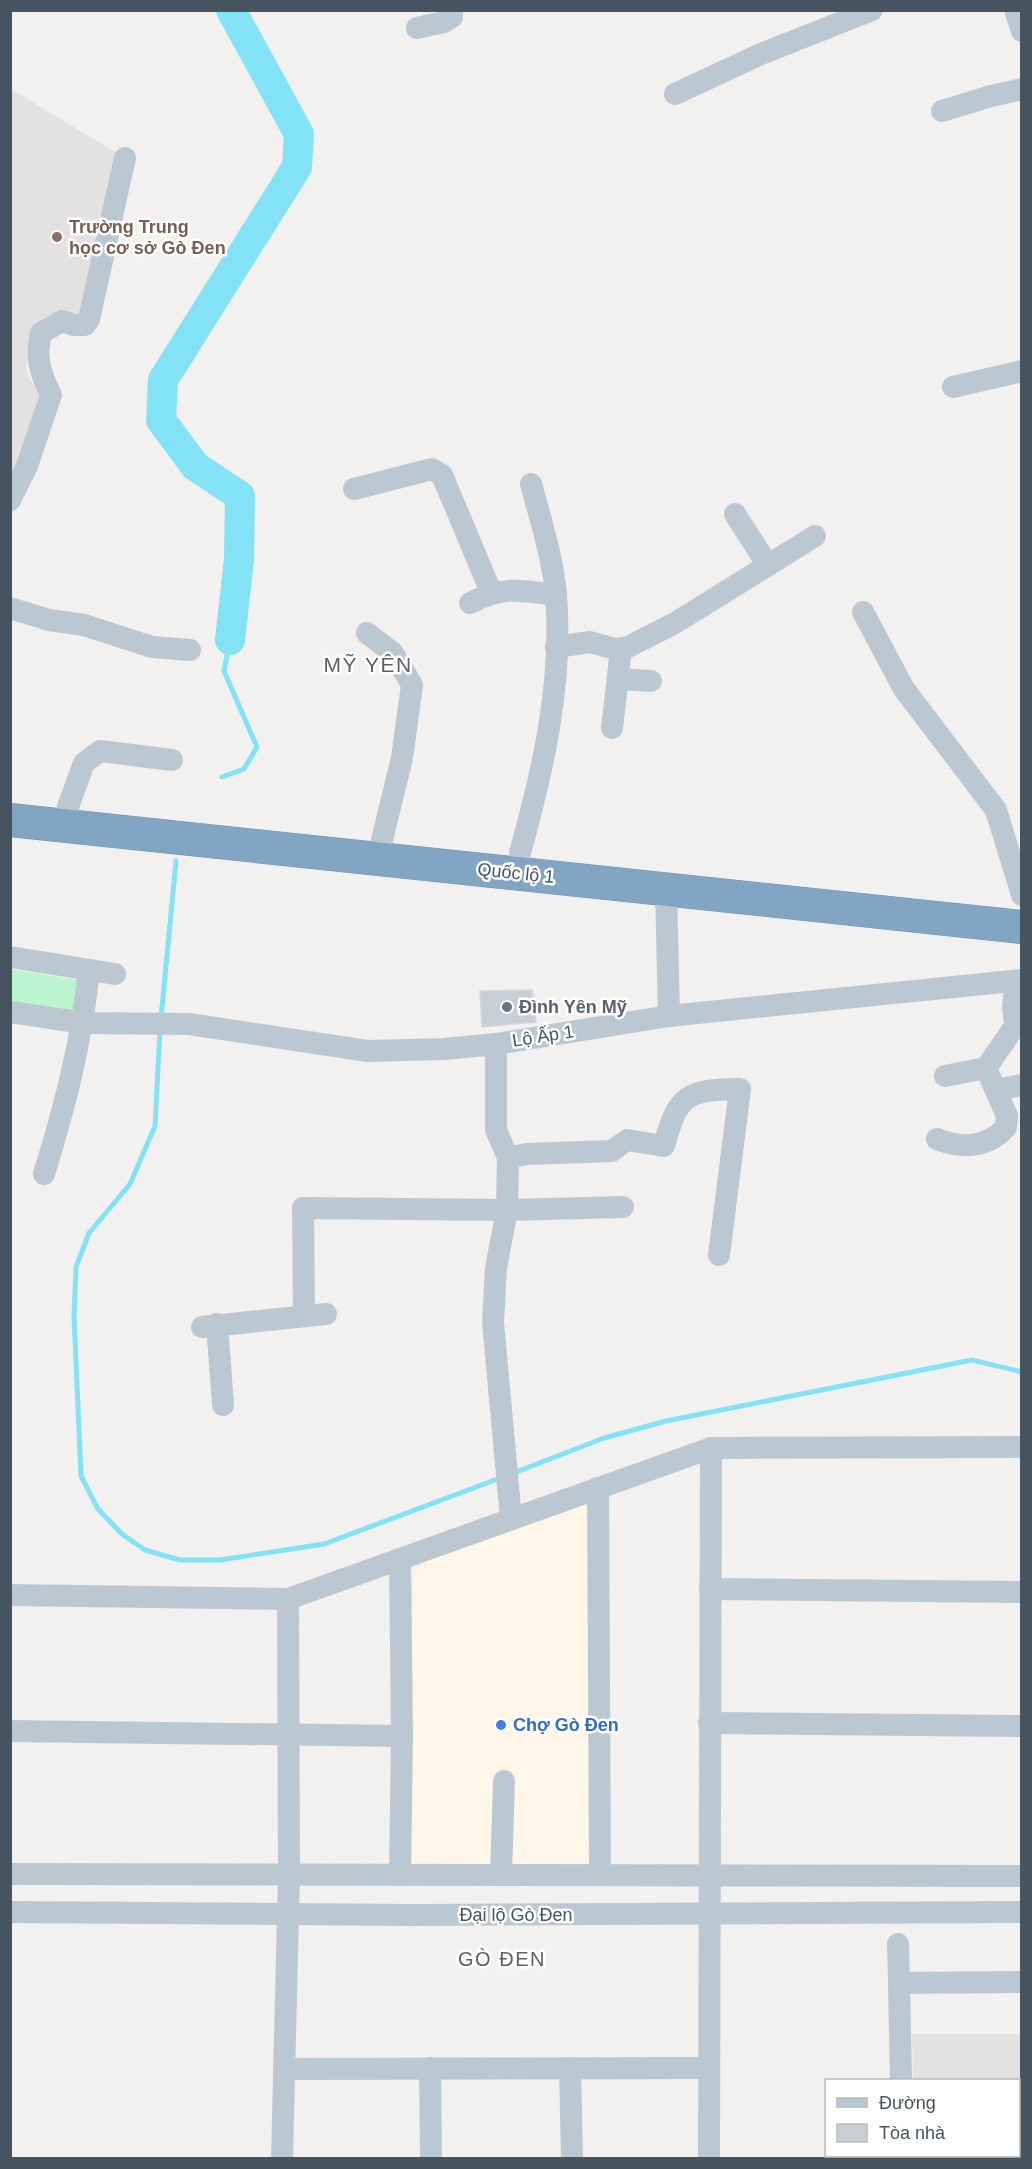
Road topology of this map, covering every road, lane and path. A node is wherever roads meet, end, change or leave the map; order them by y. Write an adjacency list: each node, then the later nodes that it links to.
1 (452, 10): 4 (street)
2 (872, 10): 7 (street)
3 (1015, 10): 5 (street)
4 (417, 28)
5 (1022, 31)
6 (1022, 89): 8 (street)
7 (675, 94)
8 (942, 111)
9 (125, 158): 14 (street)
10 (1022, 371): 11 (street)
11 (953, 387)
12 (531, 484): 19 (street)
13 (354, 489): 18 (street)
14 (10, 500)
15 (735, 514): 17 (street)
16 (815, 536): 17 (street)
17 (767, 564): 25 (street)
18 (491, 592): 19 (street); 20 (street)
19 (556, 595): 24 (street)
20 (470, 603)
21 (10, 608): 26 (street)
22 (863, 612): 37 (street)
23 (367, 633): 34 (street)
24 (556, 647): 25 (street); 35 (street)
25 (621, 649): 27 (street)
26 (190, 650)
27 (619, 679): 28 (street); 29 (street)
28 (651, 681)
29 (612, 728)
30 (172, 760): 32 (street)
31 (10, 802): 32 (highway, Quốc lộ 1)
32 (68, 807): 34 (highway, Quốc lộ 1)
33 (10, 820): 36 (highway, Quốc lộ 1)
34 (382, 840): 35 (highway, Quốc lộ 1)
35 (520, 854): 38 (highway, Quốc lộ 1)
36 (666, 888): 39 (highway, Quốc lộ 1); 45 (street)
37 (1022, 895)
38 (1022, 904)
39 (1022, 927)
40 (10, 957): 41 (street)
41 (89, 970): 42 (street); 46 (street)
42 (114, 974)
43 (1019, 981): 45 (street, Lộ Ấp 1); 48 (street)
44 (10, 1012): 46 (street, Lộ Ấp 1)
45 (669, 1016): 47 (street, Lộ Ấp 1)
46 (84, 1023): 47 (street, Lộ Ấp 1); 54 (street)
47 (496, 1044): 53 (street)
48 (986, 1068): 49 (street); 51 (street)
49 (945, 1076)
50 (1022, 1086): 51 (street)
51 (996, 1090): 52 (street)
52 (937, 1139)
53 (508, 1158): 56 (street); 57 (street)
54 (44, 1174)
55 (623, 1206): 56 (street)
56 (507, 1210): 58 (street); 62 (street)
57 (719, 1255)
58 (223, 1405)
59 (1022, 1447): 60 (street)
60 (711, 1448): 61 (street); 64 (street)
61 (598, 1488): 62 (street); 79 (street)
62 (511, 1508): 63 (street)
63 (400, 1559): 67 (street); 72 (street)
64 (710, 1589): 65 (street); 68 (street)
65 (1022, 1592)
66 (10, 1595): 67 (street)
67 (288, 1599): 71 (street)
68 (709, 1723): 69 (street); 80 (street)
69 (1022, 1726)
70 (10, 1731): 71 (street)
71 (287, 1735): 72 (street); 75 (street)
72 (402, 1736): 76 (street)
73 (504, 1781): 78 (street)
74 (10, 1874): 75 (street)
75 (289, 1875): 76 (street); 84 (street)
76 (400, 1875): 77 (street)
77 (471, 1875): 78 (street); 86 (street)
78 (507, 1875): 79 (street); 87 (street)
79 (600, 1875): 80 (street)
80 (708, 1875): 81 (street); 85 (street)
81 (1022, 1876)
82 (10, 1912): 84 (street, Đại lộ Gò Đen)
83 (1022, 1912): 85 (street, Đại lộ Gò Đen)
84 (288, 1914): 86 (street, Đại lộ Gò Đen); 91 (street)
85 (708, 1914): 87 (street, Đại lộ Gò Đen); 94 (street)
86 (472, 1915): 87 (street, Đại lộ Gò Đen)
87 (513, 1915)
88 (898, 1944): 90 (street)
89 (1022, 1982): 90 (street)
90 (899, 1983): 95 (street)
91 (284, 2068): 92 (street); 96 (street)
92 (430, 2068): 93 (street); 97 (street)
93 (570, 2068): 94 (street); 98 (street)
94 (709, 2068): 99 (street)
95 (901, 2079)
96 (282, 2158)
97 (431, 2158)
98 (572, 2158)
99 (709, 2158)

